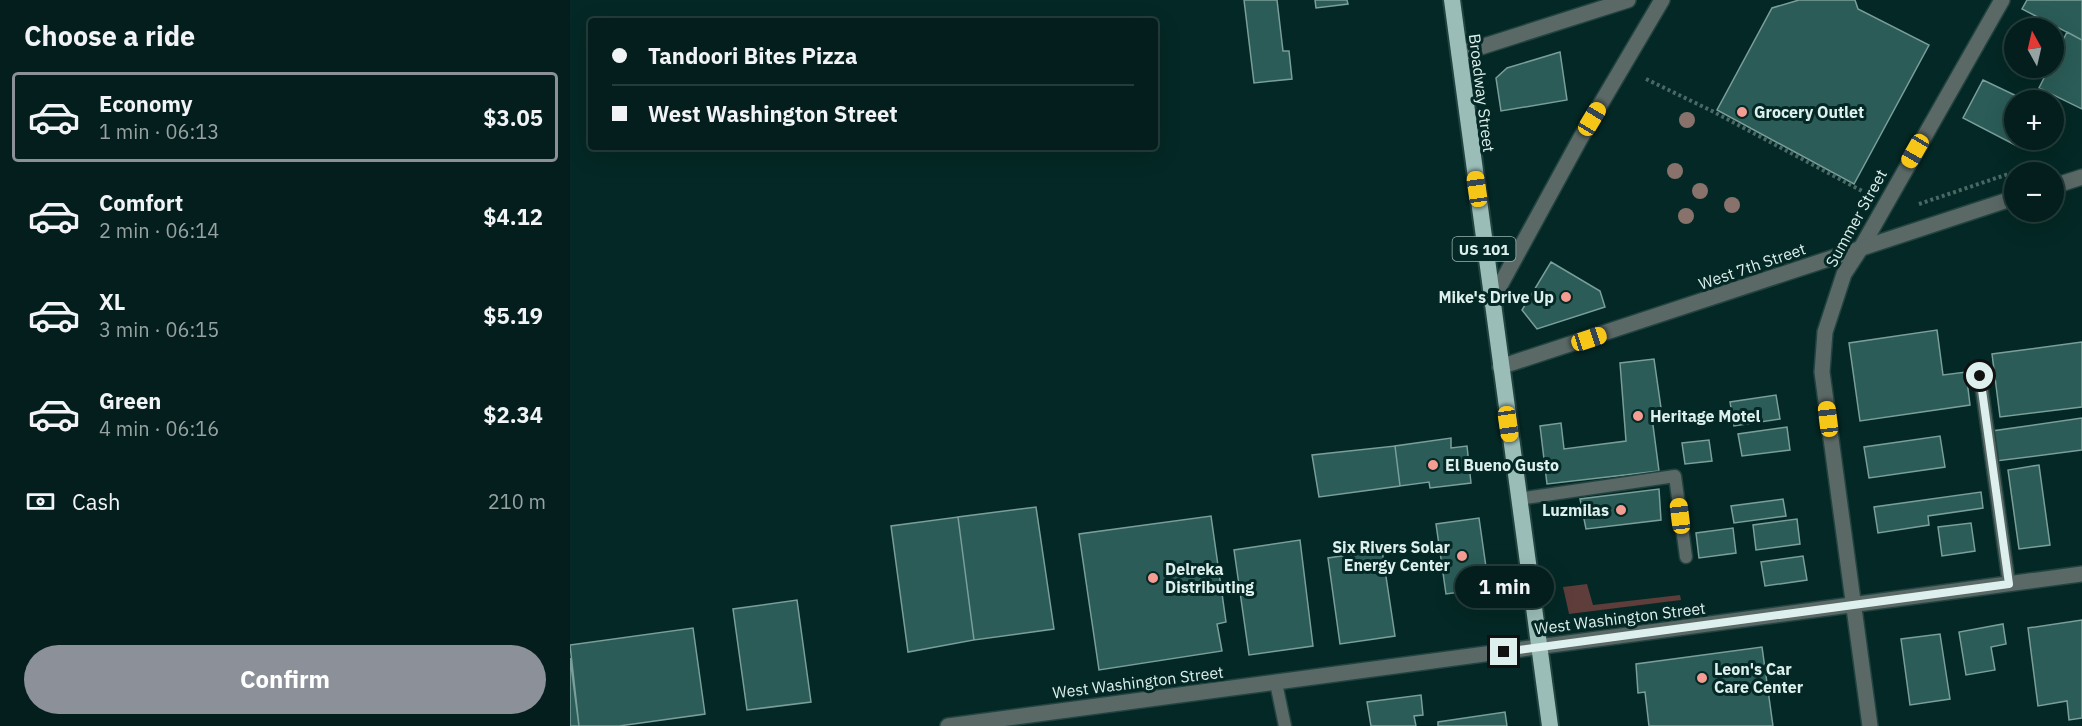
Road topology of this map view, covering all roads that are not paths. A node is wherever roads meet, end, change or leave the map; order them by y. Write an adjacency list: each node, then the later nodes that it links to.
1 (1452, 0): 5 (highway, Broadway Street / US 101)
2 (1628, 0): 5 (street)
3 (1662, 0): 10 (street)
4 (2002, 0): 9 (street, Summer Street)
5 (1459, 54): 10 (highway, Broadway Street / US 101)
6 (2081, 179): 7 (street)
7 (2064, 183)
8 (2004, 201): 9 (street, West 7th Street)
9 (1861, 248): 11 (street, West 7th Street); 17 (street, Summer Street)
10 (1491, 302): 11 (highway, Broadway Street / US 101)
11 (1500, 367): 13 (highway, Broadway Street / US 101)
12 (1980, 376): 16 (lane)
13 (1518, 499): 14 (lane); 18 (highway, Broadway Street / US 101)
14 (1686, 557)
15 (2082, 574): 16 (street, West Washington Street)
16 (2009, 584): 17 (street, West Washington Street)
17 (1852, 605): 18 (street, West Washington Street); 23 (street, Summer Street)
18 (1539, 647): 19 (street, West Washington Street); 22 (highway, Broadway Street / US 101)
19 (1276, 683): 20 (street, West Washington Street); 21 (lane)
20 (948, 726)
21 (1285, 726)
22 (1550, 726)
23 (1870, 726)

